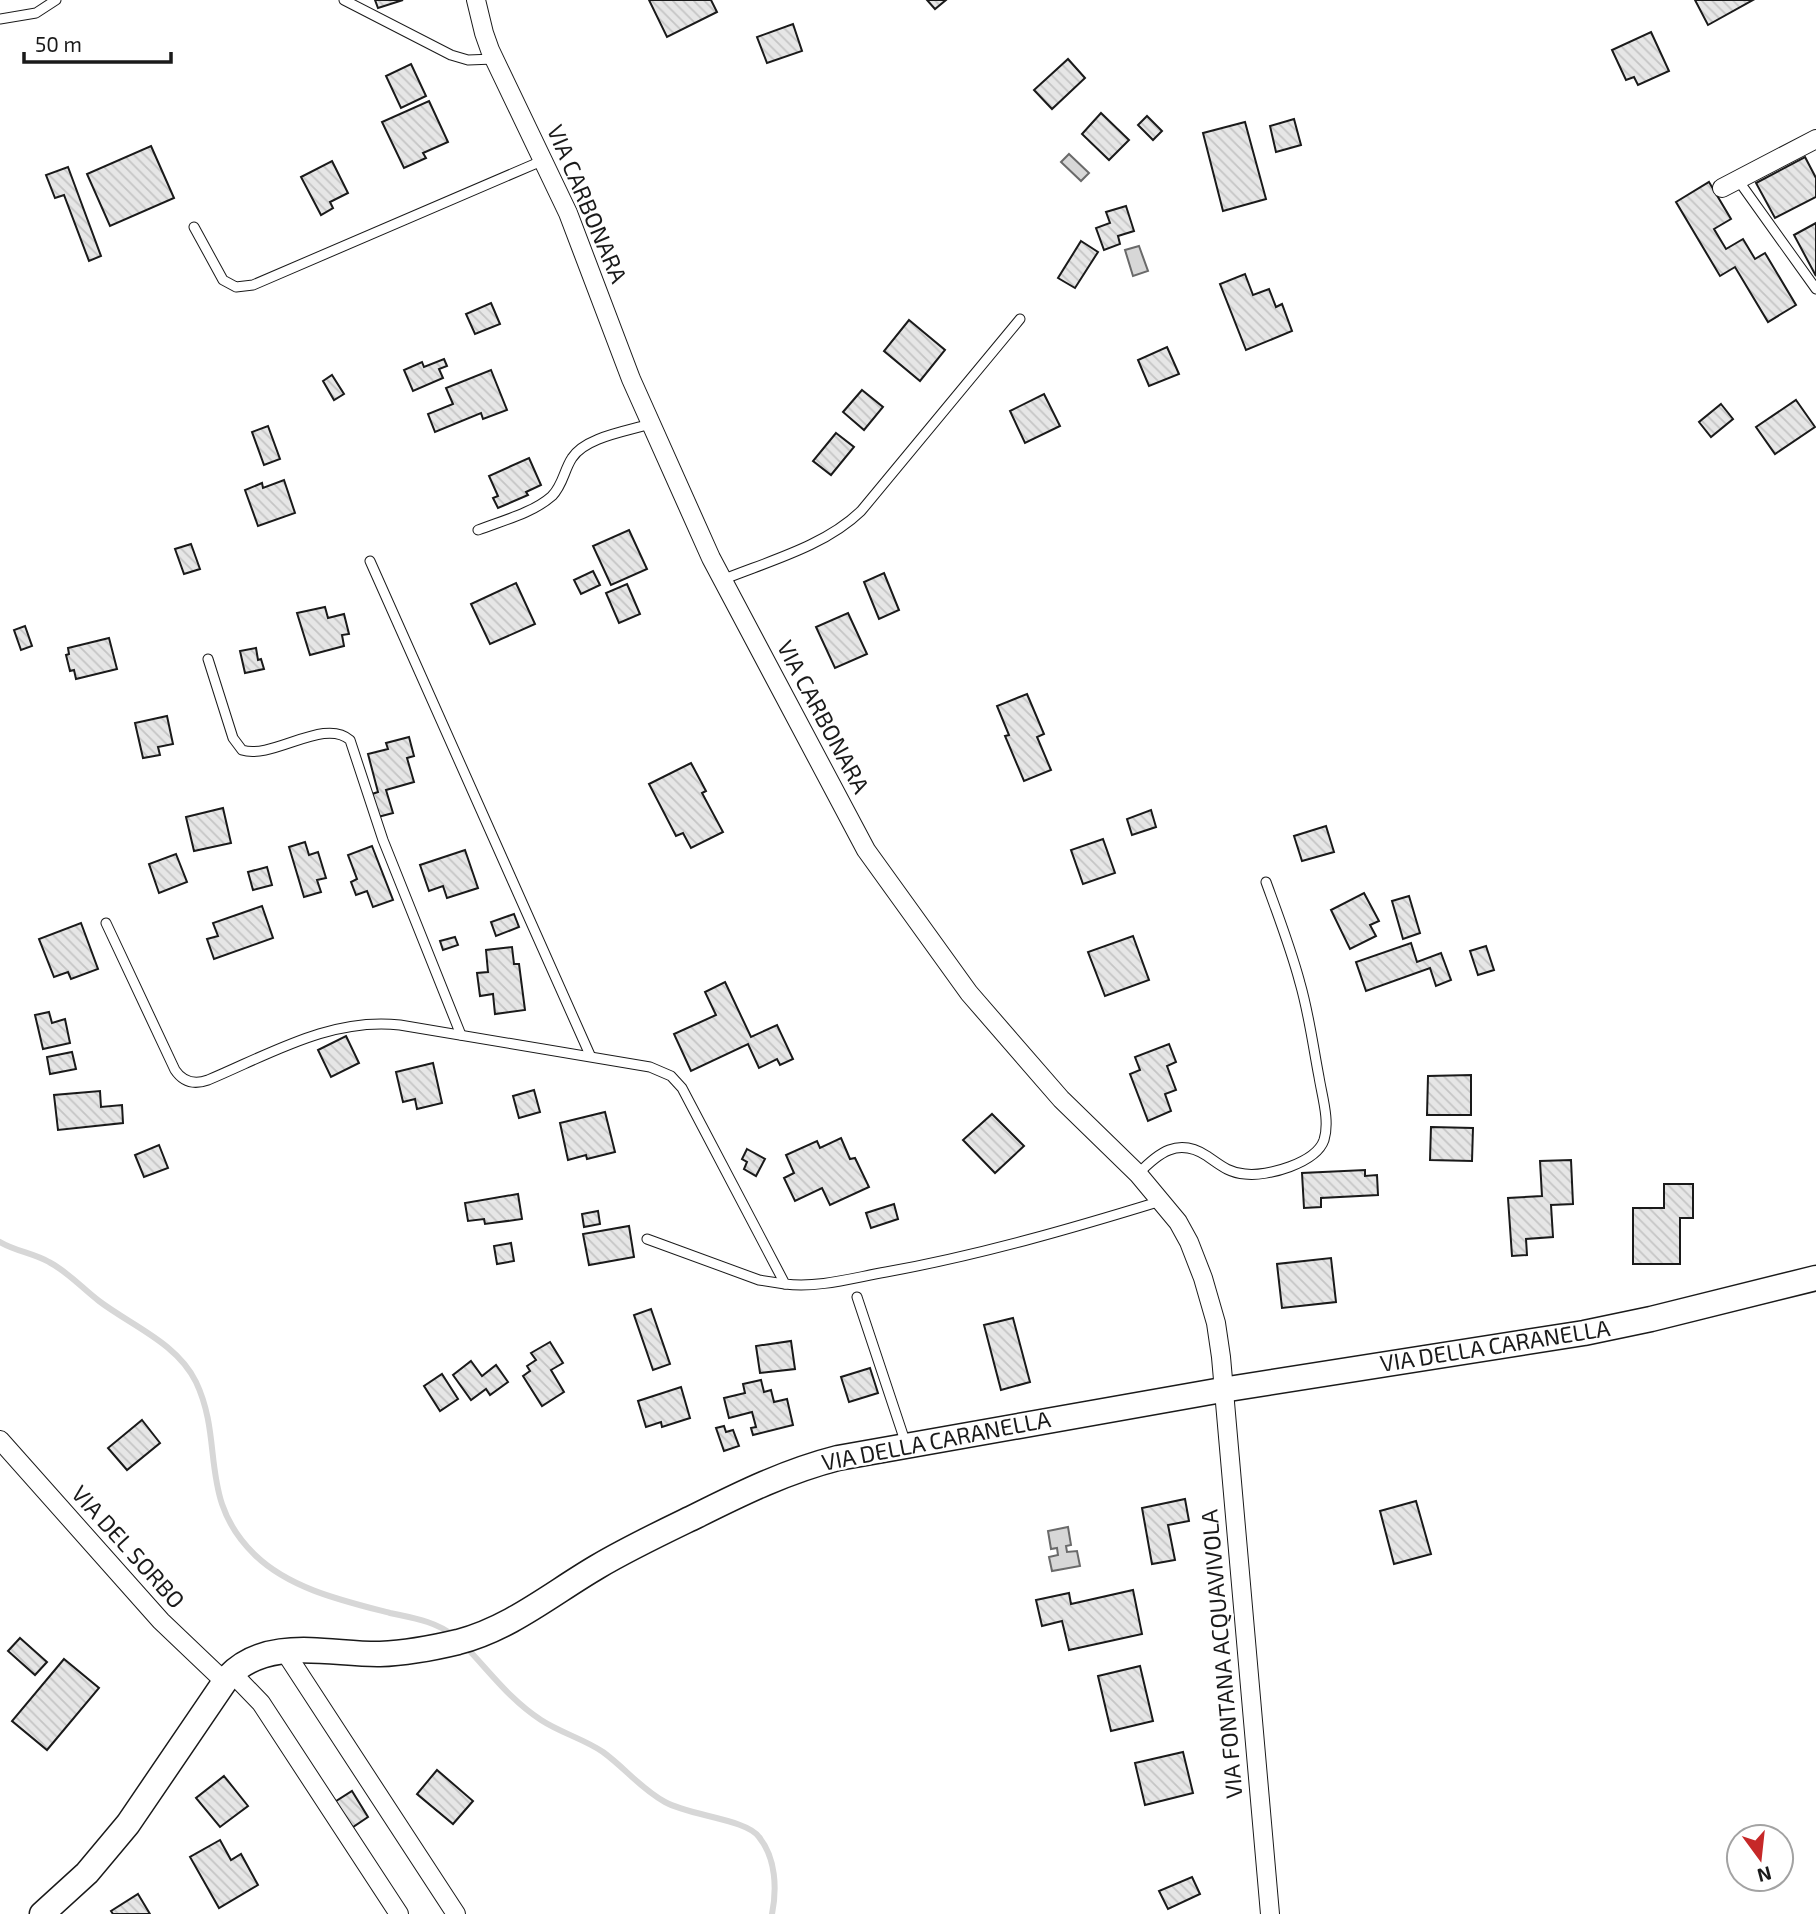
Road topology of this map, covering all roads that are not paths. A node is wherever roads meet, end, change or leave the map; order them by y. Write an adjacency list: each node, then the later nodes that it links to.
1 (56, 0): 4 (lane)
2 (344, 0): 5 (lane)
3 (481, 2): 5 (street, VIA CARBONARA)
4 (0, 19)
5 (494, 59): 7 (street, VIA CARBONARA)
6 (1816, 139): 8 (street)
7 (544, 160): 9 (lane); 12 (street, VIA CARBONARA)
8 (1730, 184): 10 (lane)
9 (194, 227)
10 (1816, 289)
11 (1020, 318): 15 (lane)
12 (650, 424): 13 (lane); 15 (street, VIA CARBONARA)
13 (478, 530)
14 (370, 561): 20 (lane)
15 (722, 580): 21 (street, VIA CARBONARA)
16 (208, 659): 19 (lane)
17 (1266, 882): 21 (lane)
18 (106, 923): 19 (lane)
19 (461, 1035): 20 (lane)
20 (590, 1055): 25 (lane)
21 (1138, 1174): 22 (street, VIA CARBONARA)
22 (1161, 1201): 25 (lane); 27 (street, VIA CARBONARA)
23 (646, 1238): 25 (lane)
24 (1816, 1278): 27 (main road, VIA DELLA CARANELLA)
25 (785, 1284)
26 (857, 1297): 29 (lane)
27 (1222, 1390): 29 (main road, VIA DELLA CARANELLA); 35 (street, VIA FONTANA ACQUAVIVOLA)
28 (0, 1440): 31 (street, VIA DEL SORBO)
29 (906, 1444): 30 (main road, VIA DELLA CARANELLA)
30 (285, 1652): 31 (main road, VIA DELLA CARANELLA); 34 (street)
31 (229, 1677): 32 (main road, VIA DELLA CARANELLA); 33 (street, VIA DEL SORBO)
32 (42, 1914)
33 (399, 1914)
34 (456, 1914)
35 (1270, 1914)

